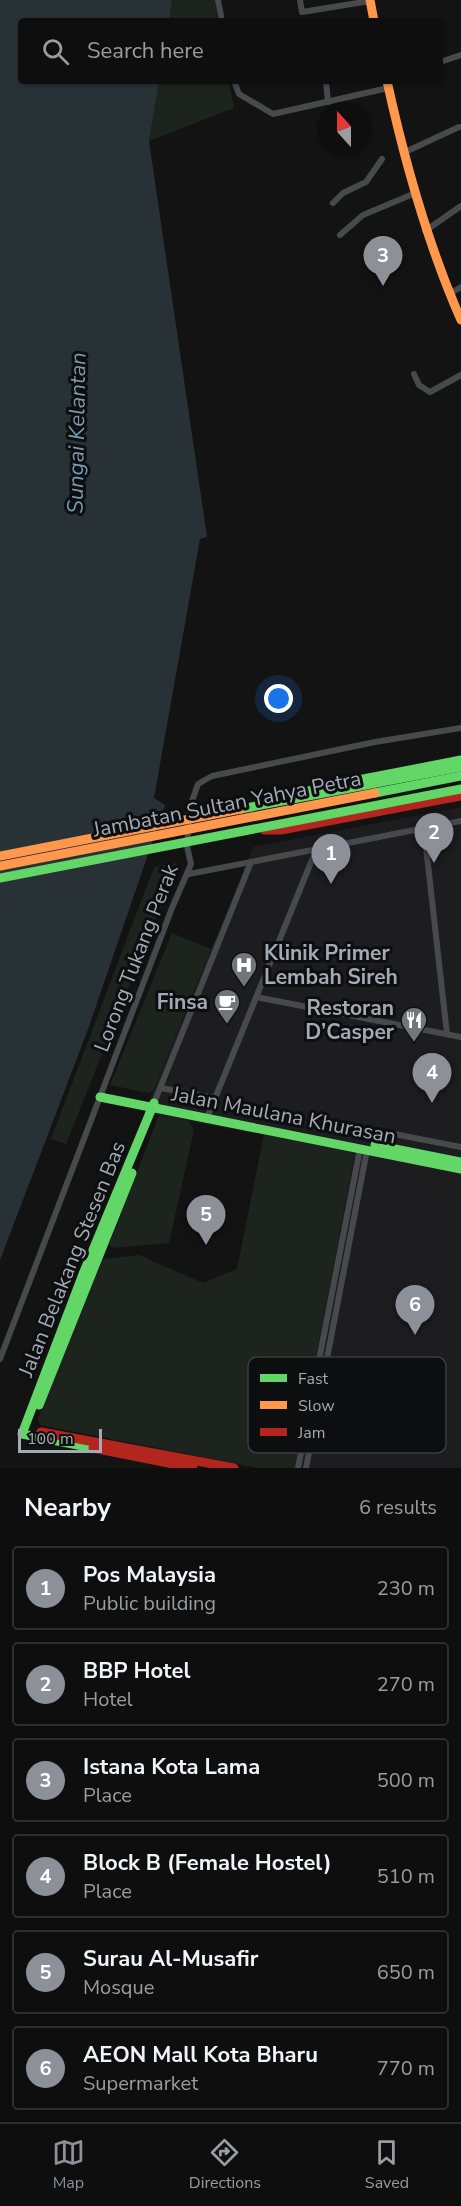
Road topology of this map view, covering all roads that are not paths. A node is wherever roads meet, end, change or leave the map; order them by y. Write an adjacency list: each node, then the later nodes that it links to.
1 (218, 0): 4 (street)
2 (300, 0): 3 (street)
3 (370, 1): 5 (main road)
4 (221, 18)
5 (373, 18)
6 (461, 55): 7 (street)
7 (443, 61)
8 (235, 84): 13 (street)
9 (326, 84): 12 (street)
10 (384, 84): 12 (street)
11 (387, 84): 15 (main road)
12 (328, 102)
13 (317, 105)
14 (459, 127): 15 (street)
15 (403, 153): 17 (main road)
16 (382, 159): 18 (street)
17 (413, 194): 20 (main road); 21 (street)
18 (333, 203)
19 (461, 206): 20 (street)
20 (425, 231): 23 (main road)
21 (340, 235)
22 (461, 287): 23 (street)
23 (449, 294): 24 (main road)
24 (461, 320)
25 (414, 374): 26 (street)
26 (461, 375)
27 (461, 728): 41 (street, Lorong Tukang Perak)
28 (461, 760): 33 (main road, bridge)
29 (461, 767): 33 (main road, Jambatan Sultan Yahya Petra, bridge)
30 (461, 776): 40 (main road, Jambatan Sultan Yahya Petra, bridge)
31 (461, 789): 36 (main road, Jambatan Sultan Yahya Petra, bridge)
32 (461, 796): 36 (main road, bridge)
33 (242, 809): 38 (main road, Jambatan Sultan Yahya Petra, bridge)
34 (461, 821): 35 (street)
35 (424, 829): 37 (street); 44 (street)
36 (246, 831): 42 (main road, Jambatan Sultan Yahya Petra, bridge)
37 (316, 850): 39 (street); 43 (street)
38 (0, 856)
39 (251, 862): 41 (street); 48 (street)
40 (0, 866)
41 (189, 874): 46 (street, Lorong Tukang Perak)
42 (0, 878)
43 (256, 997): 44 (street); 47 (street)
44 (447, 1034): 45 (street)
45 (461, 1036)
46 (101, 1095): 48 (main road, Jalan Maulana Khurasan); 57 (street, Lorong Tukang Perak)
47 (215, 1098): 48 (street); 49 (street)
48 (157, 1101): 49 (main road, Jalan Maulana Khurasan); 58 (main road, Jalan Belakang Stesen Bas)
49 (208, 1116): 50 (main road, Jalan Maulana Khurasan); 52 (main road, Jalan Maulana Khurasan)
50 (386, 1147): 51 (street); 53 (main road, Jalan Maulana Khurasan)
51 (461, 1147)
52 (364, 1149): 54 (main road, Jalan Maulana Khurasan); 55 (street); 56 (street)
53 (461, 1162)
54 (461, 1168)
55 (321, 1357)
56 (326, 1357)
57 (0, 1359)
58 (27, 1431): 61 (main road); 62 (main road)
59 (301, 1453): 63 (street)
60 (309, 1453): 64 (street)
61 (193, 1468)
62 (234, 1468)
63 (298, 1468)
64 (306, 1468)

